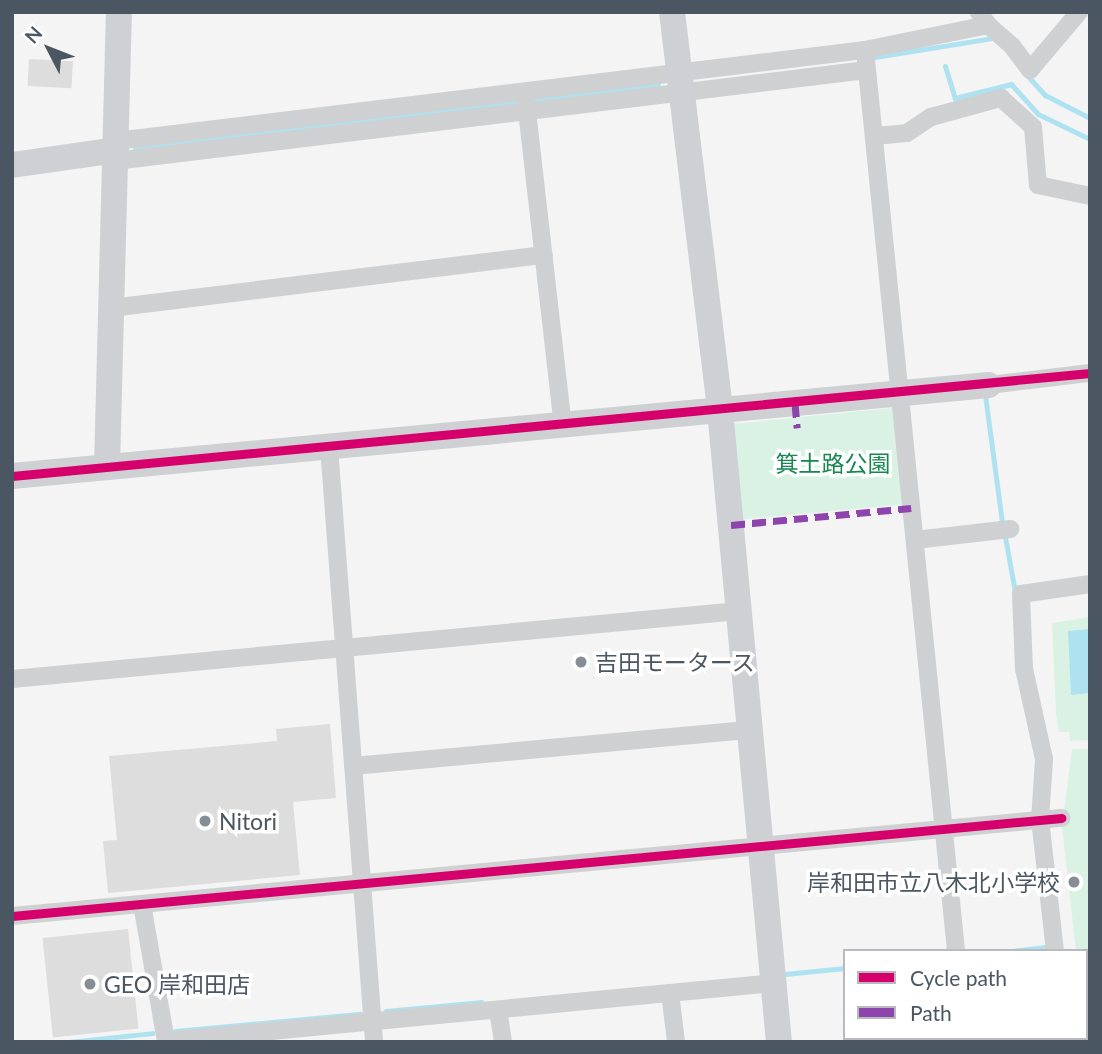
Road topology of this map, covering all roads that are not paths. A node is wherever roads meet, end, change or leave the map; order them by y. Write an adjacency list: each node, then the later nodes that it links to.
1 (119, 12): 9 (street)
2 (672, 12): 6 (street)
3 (1079, 12): 4 (street)
4 (984, 19): 5 (street)
5 (866, 59): 6 (street); 8 (street)
6 (679, 82): 7 (street); 17 (street)
7 (526, 101): 9 (street); 12 (street)
8 (874, 136): 11 (street); 16 (street)
9 (115, 150): 10 (street); 13 (street)
10 (12, 164)
11 (1090, 196)
12 (544, 255): 13 (street); 18 (street)
13 (111, 309): 20 (street)
14 (1090, 373): 15 (street)
15 (989, 385): 16 (street)
16 (900, 393): 17 (street); 23 (street)
17 (720, 410): 18 (street); 25 (street)
18 (563, 425): 19 (street)
19 (329, 447): 20 (street); 26 (street)
20 (107, 467): 21 (street)
21 (12, 476)
22 (1010, 529): 23 (street)
23 (915, 540): 32 (street)
24 (1090, 584): 31 (street)
25 (739, 611): 26 (street); 28 (street)
26 (345, 650): 27 (street); 29 (street)
27 (12, 679)
28 (750, 730): 29 (street); 33 (street)
29 (353, 766): 34 (street)
30 (1061, 818): 31 (street)
31 (1040, 820): 32 (street); 38 (street)
32 (944, 829): 33 (street); 37 (street)
33 (761, 846): 34 (street); 39 (street)
34 (362, 884): 35 (street); 42 (street)
35 (142, 904): 36 (street); 43 (street)
36 (12, 916)
37 (956, 949)
38 (1055, 949)
39 (774, 983): 40 (street); 47 (street)
40 (670, 993): 41 (street); 46 (street)
41 (498, 1010): 42 (street); 45 (street)
42 (372, 1022): 43 (street); 44 (street)
43 (166, 1042)
44 (374, 1042)
45 (503, 1042)
46 (676, 1042)
47 (779, 1042)

